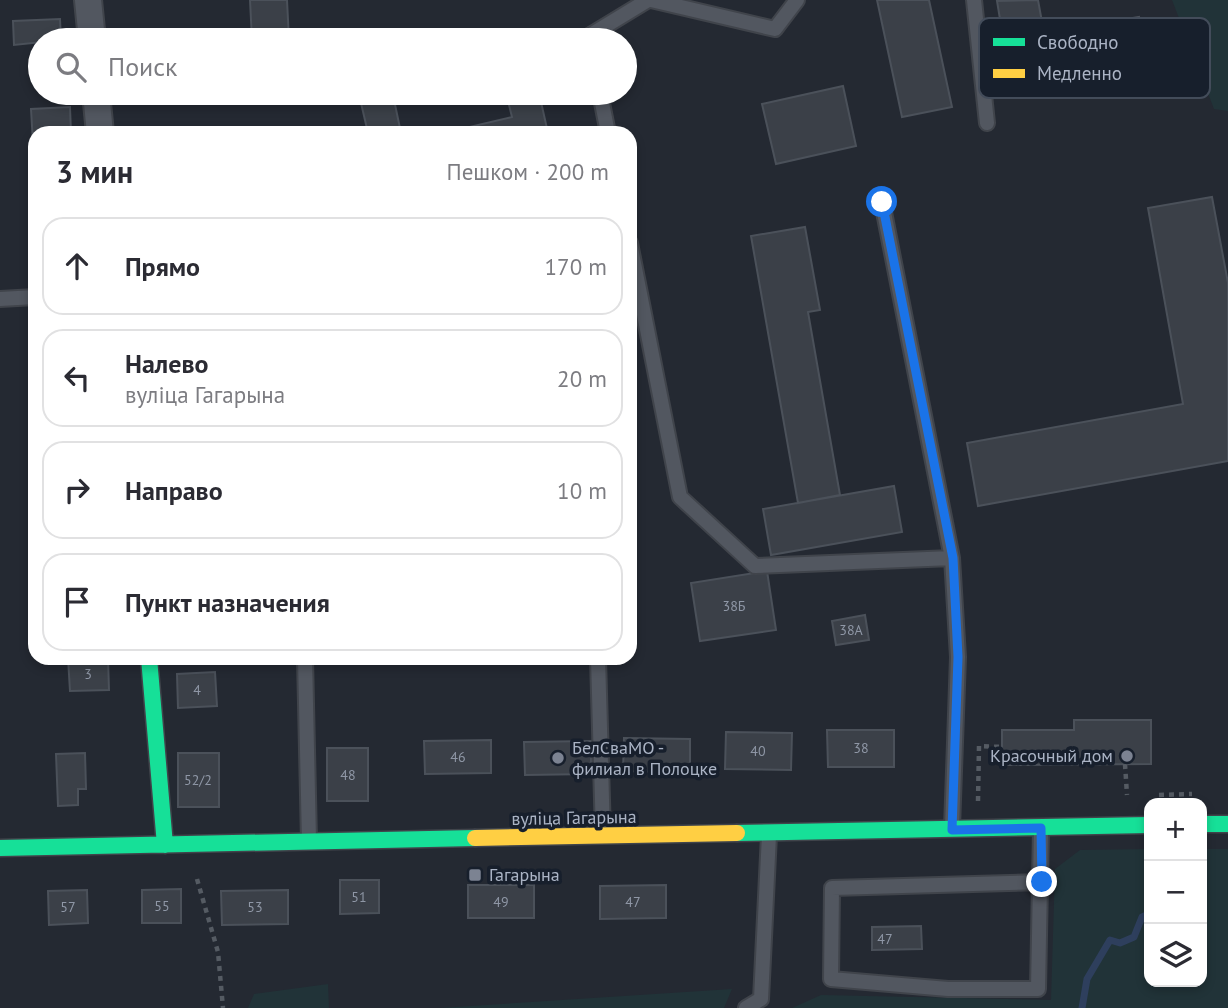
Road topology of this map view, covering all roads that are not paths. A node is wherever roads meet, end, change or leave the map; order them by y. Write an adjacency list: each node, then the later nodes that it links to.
1 (88, 0): 5 (street)
2 (649, 0): 3 (lane); 6 (lane)
3 (797, 0)
4 (974, 0): 7 (lane)
5 (91, 28)
6 (602, 28)
7 (979, 47)
8 (984, 98): 11 (lane)
9 (97, 105): 12 (street)
10 (602, 105): 13 (lane)
11 (987, 123)
12 (99, 126)
13 (607, 126)
14 (882, 202): 18 (lane)
15 (637, 279): 18 (lane)
16 (28, 297): 17 (lane)
17 (0, 299)
18 (953, 558): 26 (lane)
19 (150, 665): 30 (main road)
20 (305, 665): 29 (lane)
21 (598, 665): 28 (lane)
22 (1207, 824): 23 (main road)
23 (1228, 824)
24 (1144, 825): 25 (main road, вуліца Гагарына)
25 (1041, 828): 26 (main road, вуліца Гагарына); 32 (lane)
26 (952, 830): 27 (main road, вуліца Гагарына)
27 (769, 833): 28 (main road, вуліца Гагарына); 33 (lane)
28 (603, 836): 29 (main road, вуліца Гагарына)
29 (309, 842): 30 (main road, вуліца Гагарына)
30 (165, 845): 31 (main road, вуліца Гагарына)
31 (0, 848)
32 (1042, 882): 32 (lane)
33 (746, 1008)

